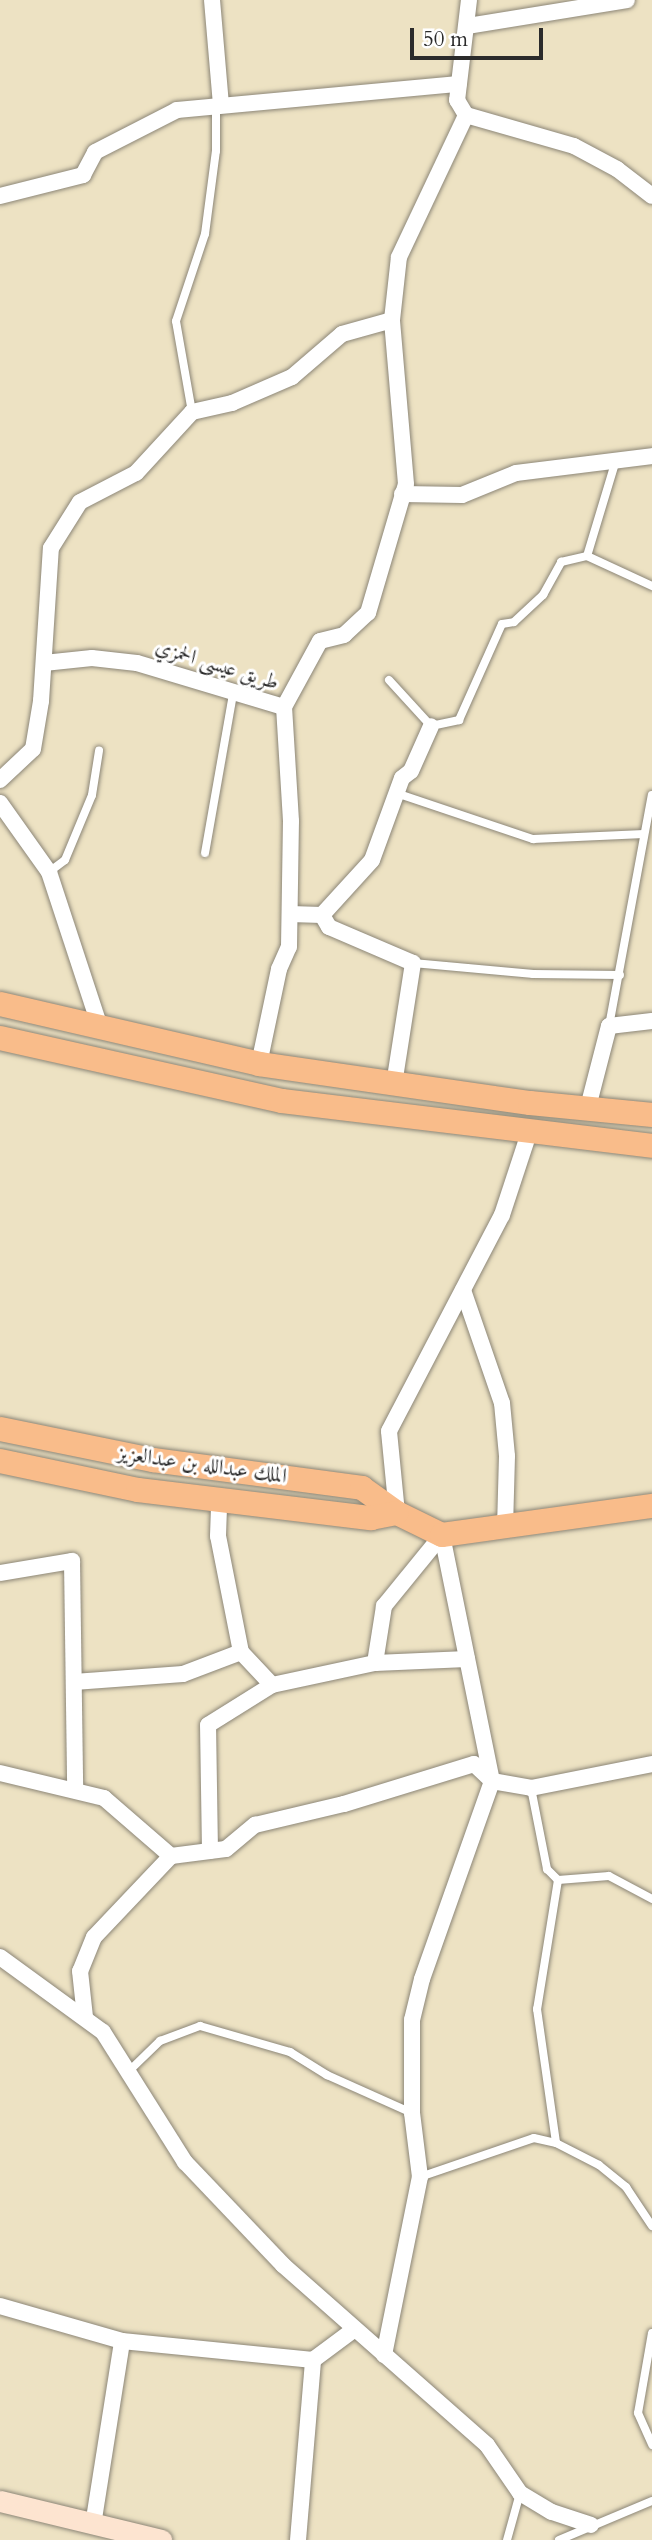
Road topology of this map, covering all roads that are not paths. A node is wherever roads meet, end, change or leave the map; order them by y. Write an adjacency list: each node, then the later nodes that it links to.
1 (212, 0): 6 (street)
2 (469, 0): 4 (street)
3 (627, 0): 4 (street)
4 (467, 26): 5 (street)
5 (459, 84): 6 (street); 7 (street)
6 (218, 106): 8 (street); 11 (lane)
7 (466, 115): 9 (street); 10 (street, طريق عيسى الحمزي)
8 (0, 196)
9 (652, 196)
10 (393, 320): 11 (street); 14 (street, طريق عيسى الحمزي)
11 (192, 412): 17 (street)
12 (652, 456): 13 (street)
13 (616, 460): 14 (street); 15 (lane)
14 (402, 494): 20 (street, طريق عيسى الحمزي)
15 (587, 556): 16 (lane); 21 (lane)
16 (652, 586)
17 (44, 663): 19 (street, طريق عيسى الحمزي); 23 (street)
18 (389, 680): 21 (lane)
19 (233, 695): 20 (street, طريق عيسى الحمزي); 29 (lane)
20 (284, 707): 32 (street)
21 (431, 726): 24 (street)
22 (99, 751): 31 (lane)
23 (0, 780)
24 (396, 793): 27 (lane); 33 (street)
25 (652, 795): 27 (lane)
26 (0, 803): 31 (street)
27 (644, 834): 28 (lane)
28 (640, 852): 30 (lane); 35 (lane)
29 (205, 853)
30 (652, 854)
31 (49, 872): 39 (street)
32 (290, 914): 33 (street); 41 (street)
33 (322, 915): 34 (street)
34 (413, 963): 35 (lane); 42 (street)
35 (620, 975): 38 (lane)
36 (0, 1004): 39 (main road)
37 (652, 1021): 38 (street)
38 (609, 1026): 44 (street)
39 (100, 1027): 41 (main road)
40 (0, 1038): 46 (main road)
41 (260, 1064): 42 (main road)
42 (394, 1084): 43 (main road)
43 (530, 1103): 44 (main road); 46 (main road)
44 (587, 1111): 45 (main road)
45 (652, 1115)
46 (529, 1133): 47 (main road); 48 (street)
47 (652, 1146)
48 (463, 1290): 53 (street); 54 (street)
49 (0, 1429): 53 (main road, الملك عبدالله بن عبدالعزيز)
50 (0, 1461): 51 (main road, الملك عبدالله بن عبدالعزيز)
51 (219, 1500): 53 (main road, الملك عبدالله بن عبدالعزيز); 57 (street)
52 (652, 1506): 54 (main road)
53 (397, 1513): 55 (main road, الملك عبدالله بن عبدالعزيز)
54 (505, 1528): 55 (main road)
55 (442, 1535): 58 (street); 59 (street)
56 (0, 1573): 60 (street)
57 (241, 1652): 60 (street); 61 (street)
58 (467, 1660): 59 (street); 64 (street)
59 (375, 1663): 61 (street)
60 (74, 1682): 65 (street)
61 (272, 1685): 67 (street)
62 (652, 1764): 66 (street)
63 (0, 1773): 65 (street)
64 (492, 1781): 66 (street); 67 (street); 74 (street)
65 (75, 1788): 68 (street)
66 (531, 1788): 69 (lane)
67 (210, 1851): 68 (street)
68 (171, 1856): 72 (street)
69 (558, 1880): 70 (lane); 75 (lane)
70 (652, 1899)
71 (0, 1957): 72 (street)
72 (85, 2017): 73 (street)
73 (128, 2073): 74 (lane); 79 (street)
74 (412, 2113): 76 (street)
75 (556, 2143): 76 (lane); 77 (lane)
76 (420, 2177): 82 (street)
77 (652, 2226)
78 (0, 2306): 81 (street)
79 (352, 2331): 82 (street); 83 (street)
80 (652, 2333): 84 (lane)
81 (122, 2341): 83 (street); 88 (street)
82 (384, 2356): 85 (street)
83 (313, 2360): 92 (street)
84 (652, 2445)
85 (520, 2493): 89 (street); 93 (lane)
86 (0, 2501): 88 (street)
87 (652, 2501): 89 (lane)
88 (93, 2525): 90 (street)
89 (591, 2525): 94 (lane)
90 (127, 2536): 91 (street)
91 (161, 2540)
92 (298, 2540)
93 (507, 2540)
94 (559, 2540)

